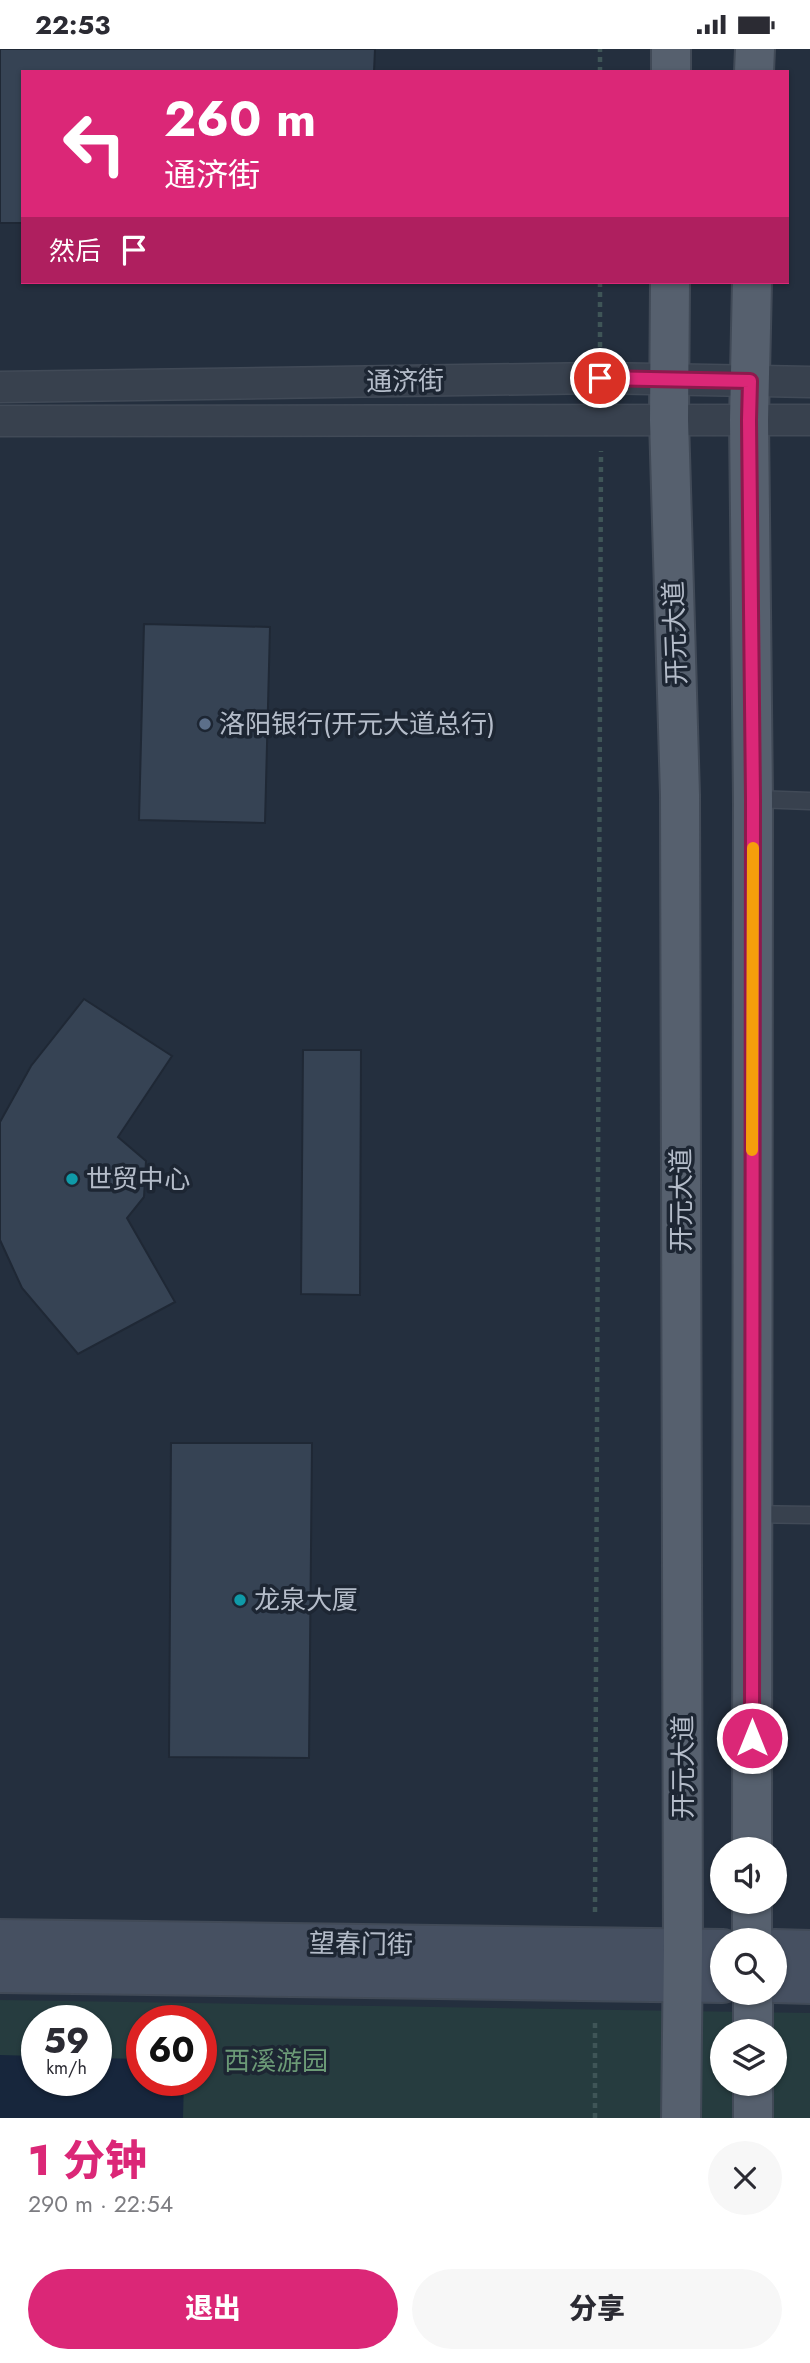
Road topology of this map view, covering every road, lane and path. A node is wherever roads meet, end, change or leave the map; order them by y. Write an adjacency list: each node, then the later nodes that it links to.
1 (600, 49): 4 (path)
2 (671, 49): 5 (main road)
3 (755, 49): 6 (main road)
4 (600, 70)
5 (671, 70)
6 (754, 70)
7 (600, 284): 10 (path)
8 (670, 284): 11 (main road, 开元大道)
9 (752, 284): 12 (main road)
10 (600, 378): 11 (street, 通济街); 14 (street, 通济街)
11 (669, 380): 12 (street, 通济街); 16 (main road, 开元大道)
12 (750, 381): 13 (street, 通济街); 17 (main road)
13 (810, 381)
14 (0, 387)
15 (601, 419): 16 (street, 通济街); 19 (street, 通济街); 29 (path)
16 (669, 420): 17 (street, 通济街); 30 (main road, 开元大道)
17 (749, 420): 18 (street, 通济街); 20 (main road)
18 (810, 420)
19 (0, 421)
20 (753, 799): 21 (lane); 22 (main road)
21 (810, 801)
22 (751, 1514): 23 (lane); 24 (main road)
23 (810, 1515)
24 (752, 1837)
25 (0, 1939): 29 (street, 望春门街)
26 (787, 1949): 27 (street)
27 (810, 1950)
28 (710, 1955): 30 (street, 望春门街)
29 (595, 1965): 30 (street, 望春门街); 31 (street, 望春门街); 36 (path)
30 (683, 1966): 32 (street, 望春门街); 37 (main road, 开元大道)
31 (0, 1973)
32 (710, 1977)
33 (787, 1983): 34 (street)
34 (810, 1984)
35 (753, 2096): 38 (main road)
36 (595, 2118)
37 (681, 2118)
38 (753, 2118)

